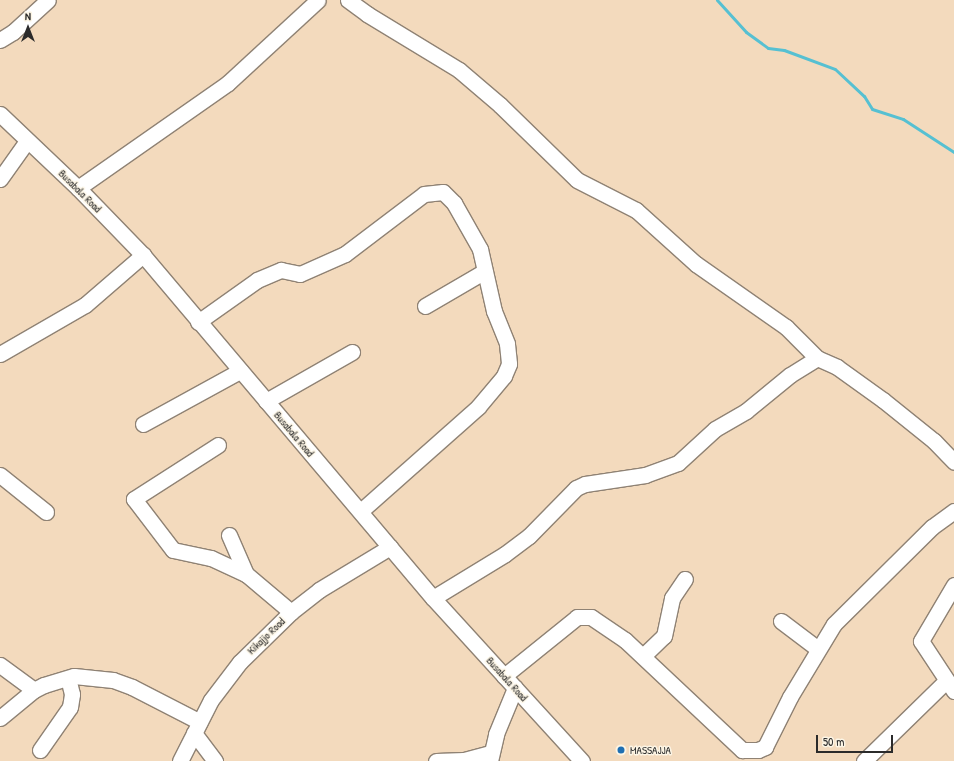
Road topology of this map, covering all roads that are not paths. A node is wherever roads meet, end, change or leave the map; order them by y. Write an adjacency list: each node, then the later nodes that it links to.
1 (48, 0): 4 (street)
2 (318, 0): 8 (street)
3 (348, 0): 15 (street)
4 (0, 40)
5 (0, 114): 6 (street, Busabala Road)
6 (27, 141): 7 (street); 8 (street, Busabala Road)
7 (0, 179)
8 (78, 188): 9 (street, Busabala Road)
9 (143, 255): 12 (street, Busabala Road); 14 (street)
10 (485, 271): 11 (street); 12 (street); 22 (street)
11 (425, 306)
12 (198, 322): 16 (street, Busabala Road)
13 (352, 352): 17 (street)
14 (0, 354)
15 (817, 358): 20 (street); 30 (street)
16 (240, 371): 17 (street, Busabala Road); 18 (street)
17 (266, 401): 22 (street, Busabala Road)
18 (143, 424)
19 (218, 446): 27 (street)
20 (952, 453)
21 (0, 475): 24 (street)
22 (361, 511): 26 (street, Busabala Road)
23 (954, 511): 33 (street)
24 (46, 512)
25 (229, 535): 27 (street)
26 (390, 546): 30 (street, Busabala Road); 31 (street, Kikajjo Road)
27 (246, 574): 31 (street)
28 (685, 579): 34 (street)
29 (954, 585): 38 (street)
30 (433, 598): 36 (street, Busabala Road)
31 (290, 612): 42 (street, Kikajjo Road)
32 (780, 621): 33 (street)
33 (818, 649): 34 (street)
34 (643, 656): 36 (street)
35 (0, 666): 40 (street)
36 (504, 676): 39 (street, Busabala Road)
37 (68, 678): 40 (street); 42 (street); 43 (street)
38 (950, 686): 49 (street)
39 (515, 688): 44 (street); 48 (street, Busabala Road)
40 (34, 690): 41 (street)
41 (0, 718)
42 (197, 728): 45 (street, Kikajjo Road); 46 (street)
43 (40, 750)
44 (490, 757): 47 (street)
45 (180, 761)
46 (215, 761)
47 (436, 761)
48 (582, 761)
49 (864, 761)

